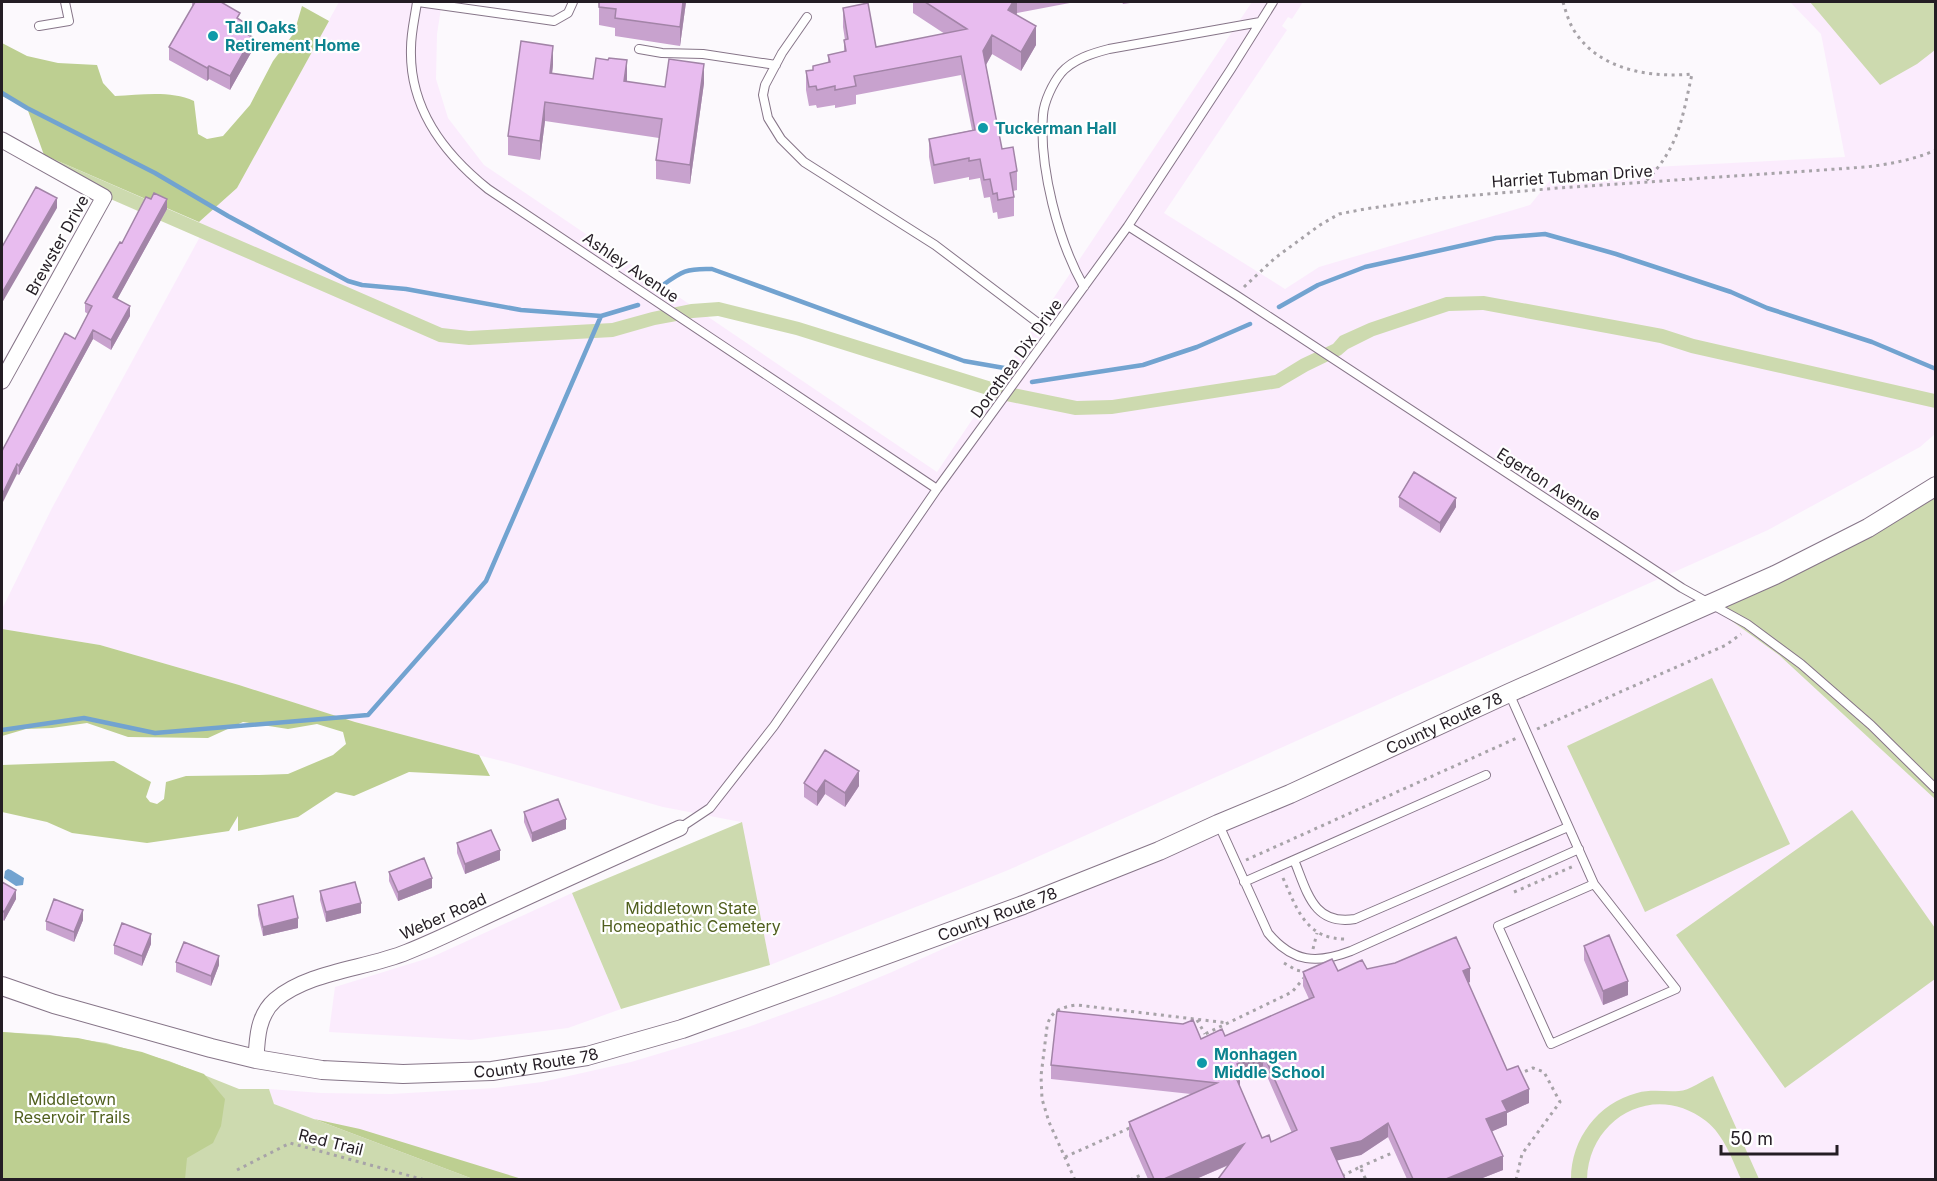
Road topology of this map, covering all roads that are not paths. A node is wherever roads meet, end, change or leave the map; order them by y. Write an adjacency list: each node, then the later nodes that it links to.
1 (65, 2): 7 (lane)
2 (418, 2): 3 (lane); 16 (lane, Ashley Avenue)
3 (573, 2)
4 (1273, 2): 6 (lane, Dorothea Dix Drive)
5 (807, 17): 9 (lane)
6 (1260, 22): 11 (lane, Dorothea Dix Drive); 12 (lane)
7 (39, 26)
8 (639, 49): 9 (lane)
9 (776, 65): 13 (lane)
10 (2, 140): 14 (street, Brewster Drive)
11 (1128, 226): 12 (lane, Dorothea Dix Drive); 17 (lane, Egerton Avenue)
12 (1084, 287): 13 (lane, Dorothea Dix Drive)
13 (1050, 332): 16 (lane, Dorothea Dix Drive)
14 (2, 381)
15 (1935, 486): 17 (street, County Route 78)
16 (937, 489): 23 (lane, Dorothea Dix Drive)
17 (1711, 603): 18 (street, County Route 78); 20 (lane, Egerton Avenue)
18 (1509, 693): 21 (street, County Route 78); 22 (lane)
19 (1486, 776): 25 (lane)
20 (1935, 789)
21 (1218, 824): 26 (lane); 29 (street, County Route 78)
22 (1568, 827): 24 (lane); 25 (lane)
23 (680, 828): 29 (street, Weber Road)
24 (1579, 849): 26 (lane); 27 (lane)
25 (1294, 860): 26 (lane)
26 (1244, 882)
27 (1594, 884): 27 (lane)
28 (2, 986): 29 (street, County Route 78)
29 (256, 1059)

